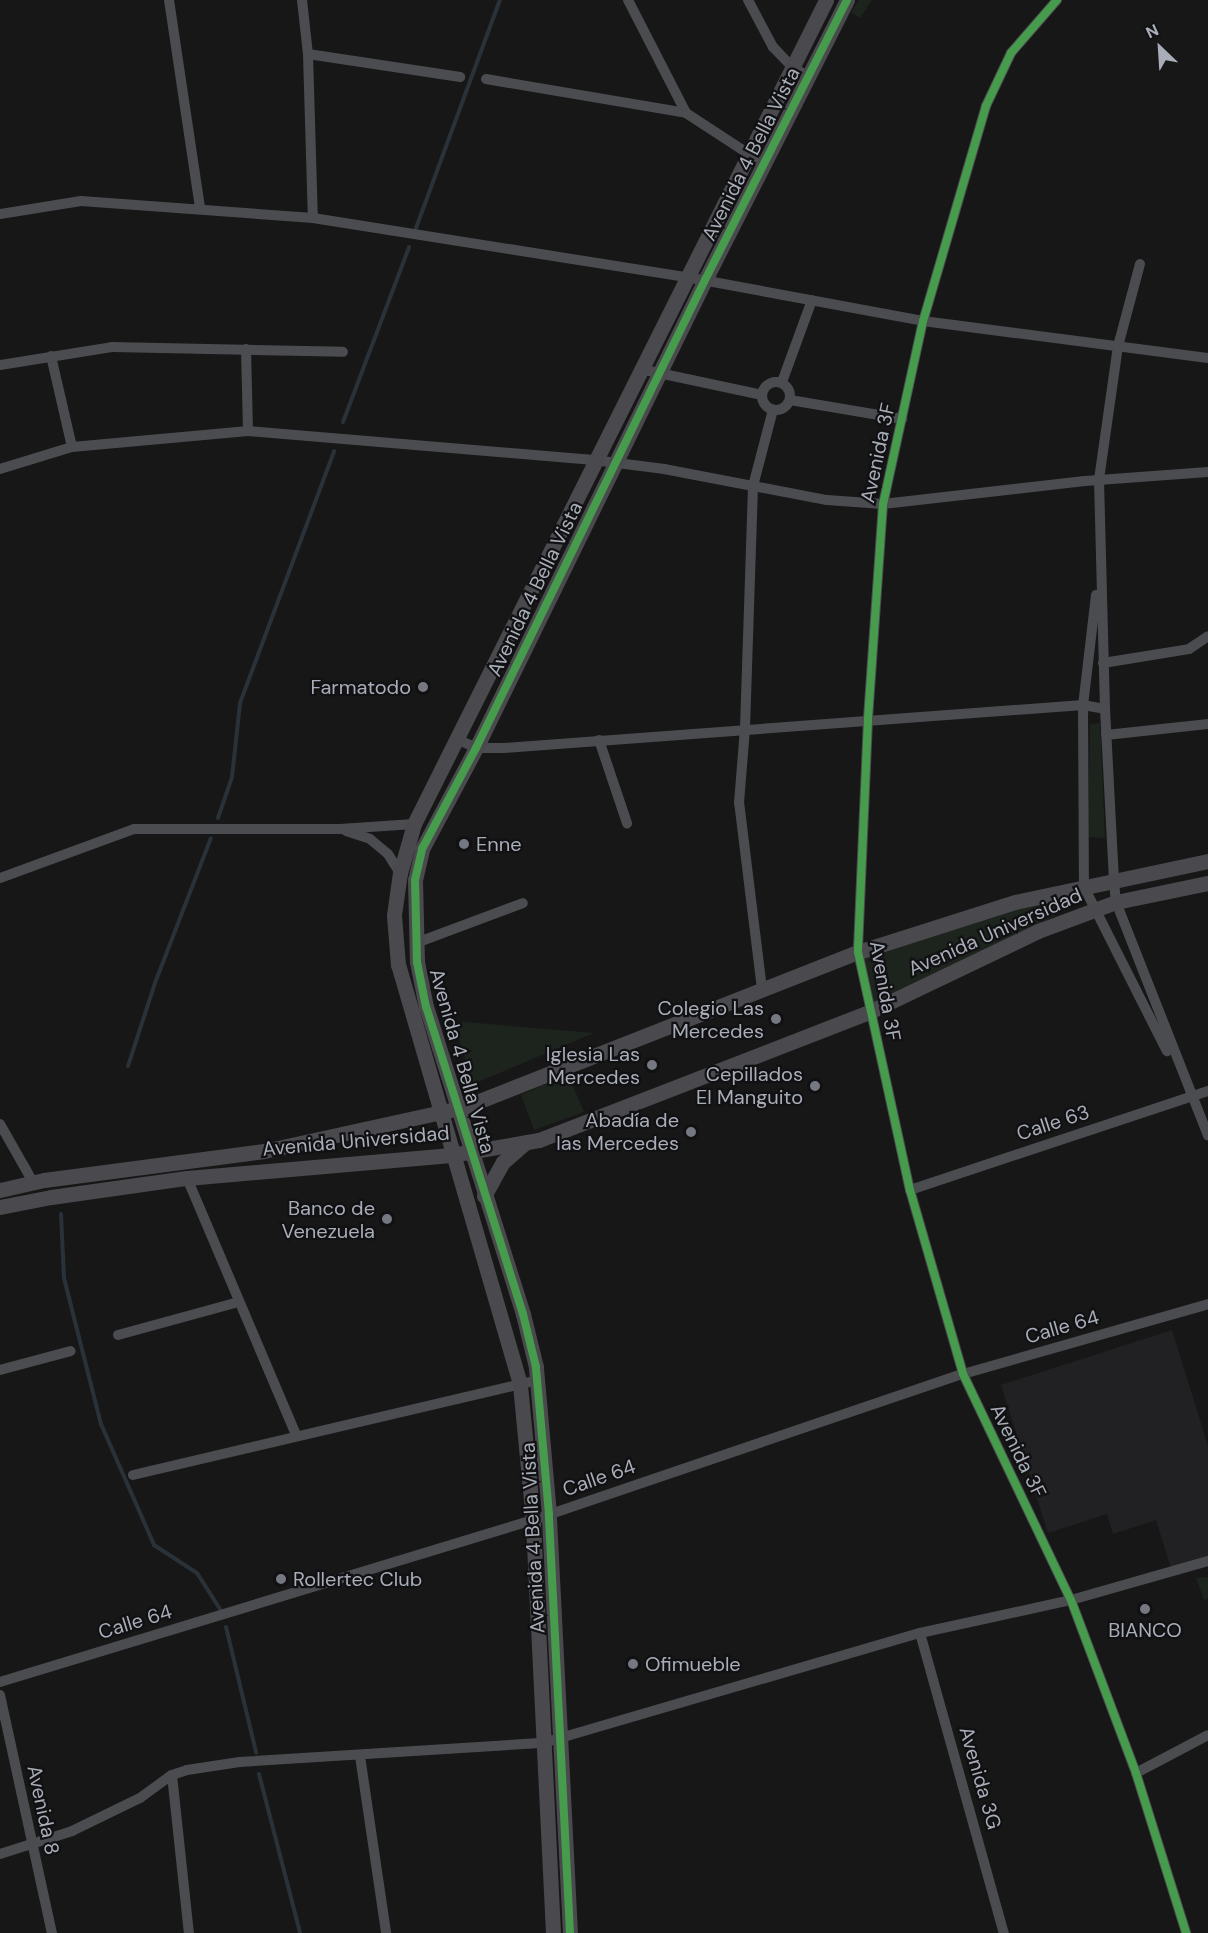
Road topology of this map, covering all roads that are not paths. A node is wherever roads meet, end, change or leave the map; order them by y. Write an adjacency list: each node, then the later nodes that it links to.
1 (169, 0): 16 (street)
2 (302, 0): 8 (street)
3 (628, 0): 13 (street)
4 (748, 0): 9 (street)
5 (826, 0): 9 (street, Avenida 4 Bella Vista)
6 (847, 0): 10 (street, Avenida 4 Bella Vista)
7 (1052, 2): 23 (street, Avenida 3F)
8 (308, 54): 11 (street); 18 (street)
9 (793, 68): 10 (street); 14 (street, Avenida 4 Bella Vista)
10 (808, 76): 15 (street, Avenida 4 Bella Vista)
11 (460, 77)
12 (486, 79): 13 (street)
13 (686, 113): 14 (street)
14 (748, 154): 15 (street); 20 (street, Avenida 4 Bella Vista)
15 (764, 164): 21 (street, Avenida 4 Bella Vista)
16 (200, 208): 17 (street); 18 (street)
17 (0, 214)
18 (313, 218): 20 (street)
19 (1140, 264): 24 (street)
20 (686, 277): 21 (street); 30 (street, Avenida 4 Bella Vista)
21 (705, 280): 22 (street); 31 (street, Avenida 4 Bella Vista)
22 (812, 300): 23 (street); 32 (street)
23 (923, 321): 24 (street); 36 (street, Avenida 3F)
24 (1118, 346): 28 (street); 43 (street)
25 (246, 349): 26 (street); 27 (street); 37 (street)
26 (344, 352)
27 (51, 356): 29 (street); 38 (street)
28 (1208, 358)
29 (0, 365)
30 (640, 369): 31 (street); 39 (street, Avenida 4 Bella Vista)
31 (659, 375): 33 (street); 40 (street, Avenida 4 Bella Vista)
32 (782, 382): 33 (street); 34 (street)
33 (762, 395): 35 (street)
34 (790, 400): 35 (street); 36 (street)
35 (773, 410): 44 (street)
36 (902, 419): 45 (street, Avenida 3F)
37 (248, 432): 38 (street); 39 (street)
38 (72, 447): 41 (street)
39 (594, 460): 40 (street); 47 (street, Avenida 4 Bella Vista)
40 (616, 463): 44 (street); 48 (street, Avenida 4 Bella Vista)
41 (0, 469)
42 (1208, 472): 43 (street)
43 (1099, 480): 45 (street); 46 (street)
44 (753, 486): 45 (street); 55 (street)
45 (883, 504): 53 (street, Avenida 3F)
46 (1100, 560): 50 (street); 51 (street)
47 (527, 597): 48 (street); 57 (street, Avenida 4 Bella Vista)
48 (545, 606): 59 (street, Avenida 4 Bella Vista)
49 (1208, 636): 50 (street)
50 (1103, 663): 52 (street)
51 (1083, 705): 52 (street); 53 (street); 68 (street)
52 (1105, 709): 56 (street)
53 (868, 720): 55 (street); 73 (street, Avenida 3F)
54 (1208, 724): 56 (street)
55 (746, 728): 58 (street); 74 (street)
56 (1106, 735): 66 (street)
57 (457, 738): 59 (street); 61 (street, Avenida 4 Bella Vista)
58 (599, 740): 59 (street); 60 (street)
59 (476, 747): 72 (street, Avenida 4 Bella Vista)
60 (627, 823)
61 (414, 824): 62 (street); 64 (street, Avenida 4 Bella Vista)
62 (340, 829): 64 (street); 65 (street)
63 (1208, 861): 66 (street, Avenida Universidad)
64 (400, 873): 79 (street, Avenida 4 Bella Vista)
65 (0, 878)
66 (1114, 880): 68 (street, Avenida Universidad); 69 (street)
67 (1208, 883): 69 (street, Avenida Universidad)
68 (1084, 887): 71 (street); 73 (street, Avenida Universidad)
69 (1116, 902): 71 (street, Avenida Universidad); 77 (street)
70 (522, 903): 72 (street)
71 (1094, 910): 75 (street, Avenida Universidad); 77 (street)
72 (416, 943): 78 (street, Avenida 4 Bella Vista)
73 (858, 952): 74 (street, Avenida Universidad); 75 (street, Avenida 3F)
74 (762, 989): 78 (street, Avenida Universidad)
75 (869, 1012): 82 (street, Avenida Universidad); 88 (street, Avenida 3F)
76 (1208, 1091): 77 (street, Calle 63)
77 (1191, 1096): 81 (street); 88 (street, Calle 63)
78 (458, 1108): 79 (street, Avenida Universidad); 83 (street, Avenida 4 Bella Vista)
79 (439, 1112): 84 (street, Avenida 4 Bella Vista); 86 (street, Avenida Universidad)
80 (0, 1124): 86 (street)
81 (1208, 1136)
82 (527, 1142): 83 (street, Avenida Universidad); 89 (street)
83 (470, 1151): 84 (street, Avenida Universidad); 89 (street, Avenida 4 Bella Vista)
84 (451, 1155): 85 (street, Avenida Universidad); 98 (street, Avenida 4 Bella Vista)
85 (187, 1178): 90 (street, Avenida Universidad); 91 (street)
86 (33, 1182): 87 (street, Avenida Universidad)
87 (0, 1190)
88 (910, 1190): 96 (street, Avenida 3F)
89 (484, 1196): 97 (street, Avenida 4 Bella Vista)
90 (0, 1208)
91 (239, 1302): 93 (street); 99 (street)
92 (1208, 1304): 96 (street, Calle 64)
93 (118, 1335)
94 (71, 1352): 95 (street)
95 (0, 1370)
96 (963, 1374): 101 (street, Calle 64); 104 (street, Avenida 3F)
97 (538, 1380): 98 (street); 101 (street, Avenida 4 Bella Vista)
98 (520, 1384): 99 (street); 102 (street, Avenida 4 Bella Vista)
99 (296, 1435): 100 (street)
100 (133, 1475)
101 (549, 1514): 102 (street, Calle 64); 109 (street, Avenida 4 Bella Vista)
102 (532, 1520): 106 (street, Calle 64); 110 (street, Avenida 4 Bella Vista)
103 (1208, 1561): 104 (street)
104 (1071, 1600): 105 (street); 112 (street, Avenida 3F)
105 (920, 1633): 109 (street); 121 (street, Avenida 3G)
106 (0, 1682)
107 (0, 1695): 114 (street, Avenida 8)
108 (1208, 1735): 112 (street)
109 (559, 1739): 110 (street); 120 (street, Avenida 4 Bella Vista)
110 (543, 1743): 111 (street); 119 (street, Avenida 4 Bella Vista)
111 (360, 1756): 113 (street); 118 (street)
112 (1136, 1773): 122 (street, Avenida 3F)
113 (172, 1775): 114 (street); 117 (street)
114 (33, 1846): 115 (street); 116 (street, Avenida 8)
115 (0, 1854)
116 (52, 1933)
117 (189, 1933)
118 (386, 1933)
119 (553, 1933)
120 (570, 1933)
121 (1004, 1933)
122 (1186, 1933)

